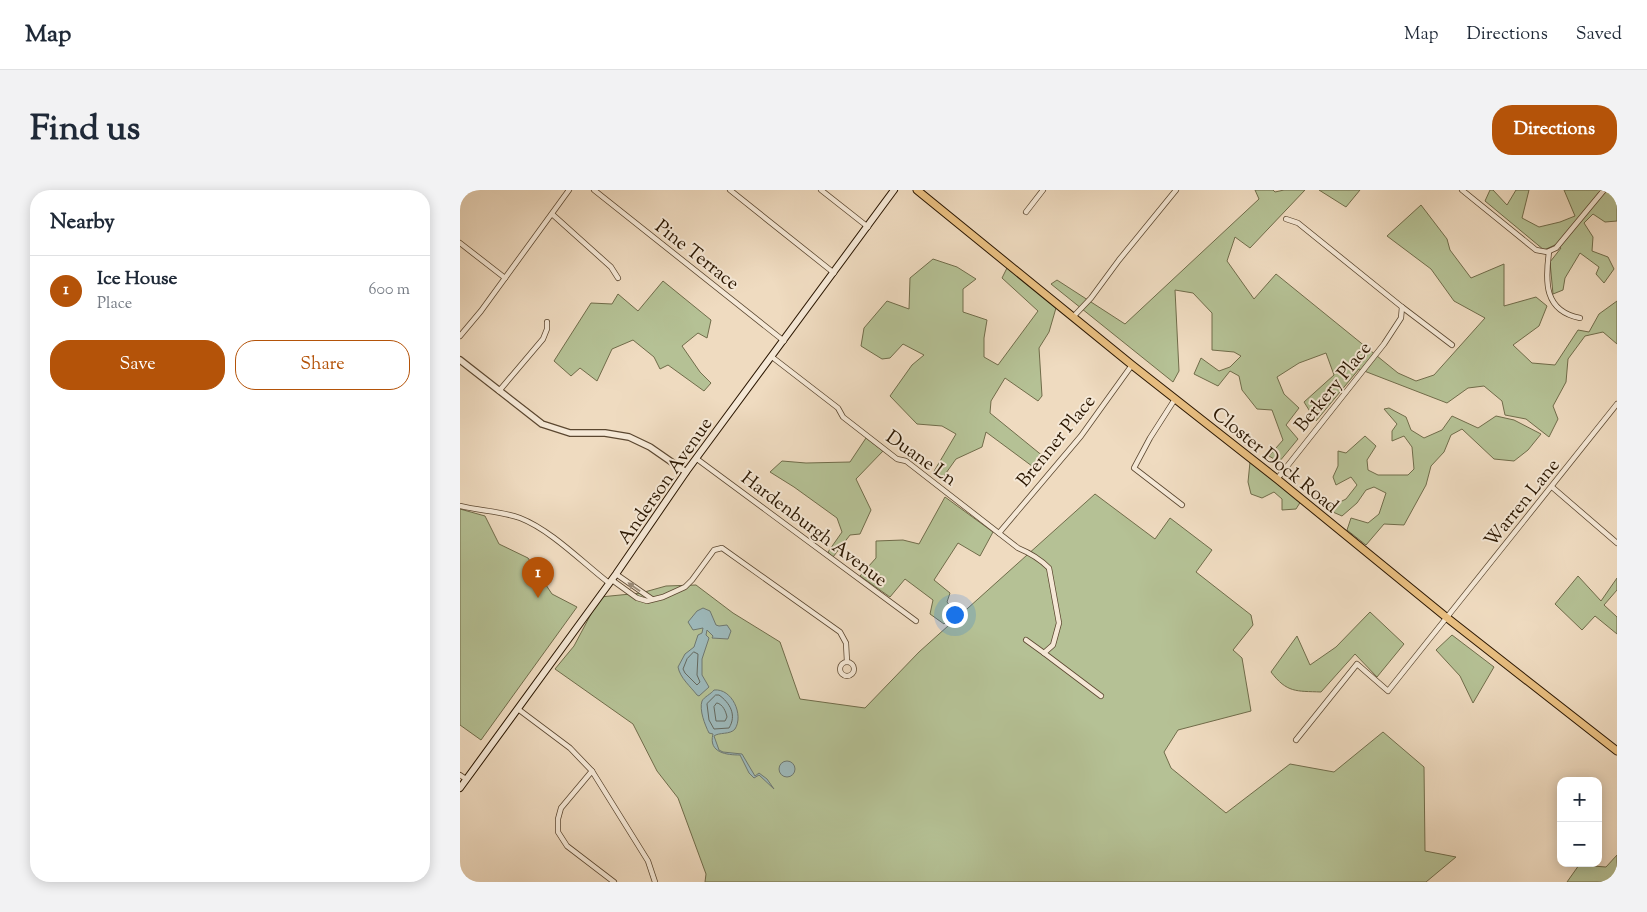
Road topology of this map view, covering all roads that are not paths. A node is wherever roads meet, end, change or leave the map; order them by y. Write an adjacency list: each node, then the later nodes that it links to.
1 (569, 190): 12 (street)
2 (594, 190): 25 (street, Pine Terrace)
3 (730, 190): 17 (street)
4 (821, 190): 14 (street)
5 (894, 190): 14 (main road, Anderson Avenue)
6 (917, 190): 21 (main road, Closter Dock Road)
7 (1042, 190): 11 (street)
8 (1176, 190): 21 (street)
9 (1462, 190): 16 (street)
10 (1604, 190): 16 (street)
11 (1026, 212)
12 (552, 214): 18 (street); 19 (street)
13 (1286, 219): 20 (street)
14 (868, 227): 17 (main road, Anderson Avenue)
15 (460, 244): 18 (street)
16 (1549, 252): 22 (street)
17 (834, 273): 25 (main road, Anderson Avenue)
18 (505, 278): 24 (street)
19 (618, 278)
20 (1402, 307): 26 (street); 35 (street, Berkery Place)
21 (1073, 317): 29 (main road, Closter Dock Road)
22 (1580, 318)
23 (547, 322): 30 (street)
24 (460, 336)
25 (784, 341): 27 (main road, Anderson Avenue)
26 (1452, 345)
27 (772, 357): 33 (main road, Anderson Avenue); 39 (street, Duane Ln)
28 (460, 360): 30 (street)
29 (1132, 365): 31 (main road, Closter Dock Road); 39 (street, Brenner Place)
30 (499, 391): 34 (street)
31 (1175, 399): 35 (main road, Closter Dock Road); 37 (street)
32 (1617, 404): 36 (street, Warren Lane)
33 (697, 458): 34 (main road, Anderson Avenue); 43 (street, Hardenburgh Avenue)
34 (686, 472): 41 (main road, Anderson Avenue)
35 (1277, 478): 42 (main road, Closter Dock Road)
36 (1552, 488): 40 (street); 42 (street, Warren Lane)
37 (1182, 505)
38 (460, 506): 41 (street)
39 (999, 533): 45 (street, Duane Ln)
40 (1617, 543)
41 (613, 579): 46 (street); 48 (main road, Anderson Avenue)
42 (1446, 617): 49 (street, Warren Lane); 50 (main road, Closter Dock Road)
43 (916, 621)
44 (1026, 640): 45 (street)
45 (1044, 653): 47 (street)
46 (847, 662)
47 (1101, 696)
48 (518, 709): 51 (street); 53 (main road, Anderson Avenue)
49 (1296, 740)
50 (1617, 751)
51 (592, 771): 55 (street); 56 (street)
52 (460, 775): 53 (street)
53 (466, 780): 54 (main road, Anderson Avenue)
54 (460, 788)
55 (614, 882)
56 (655, 882)

